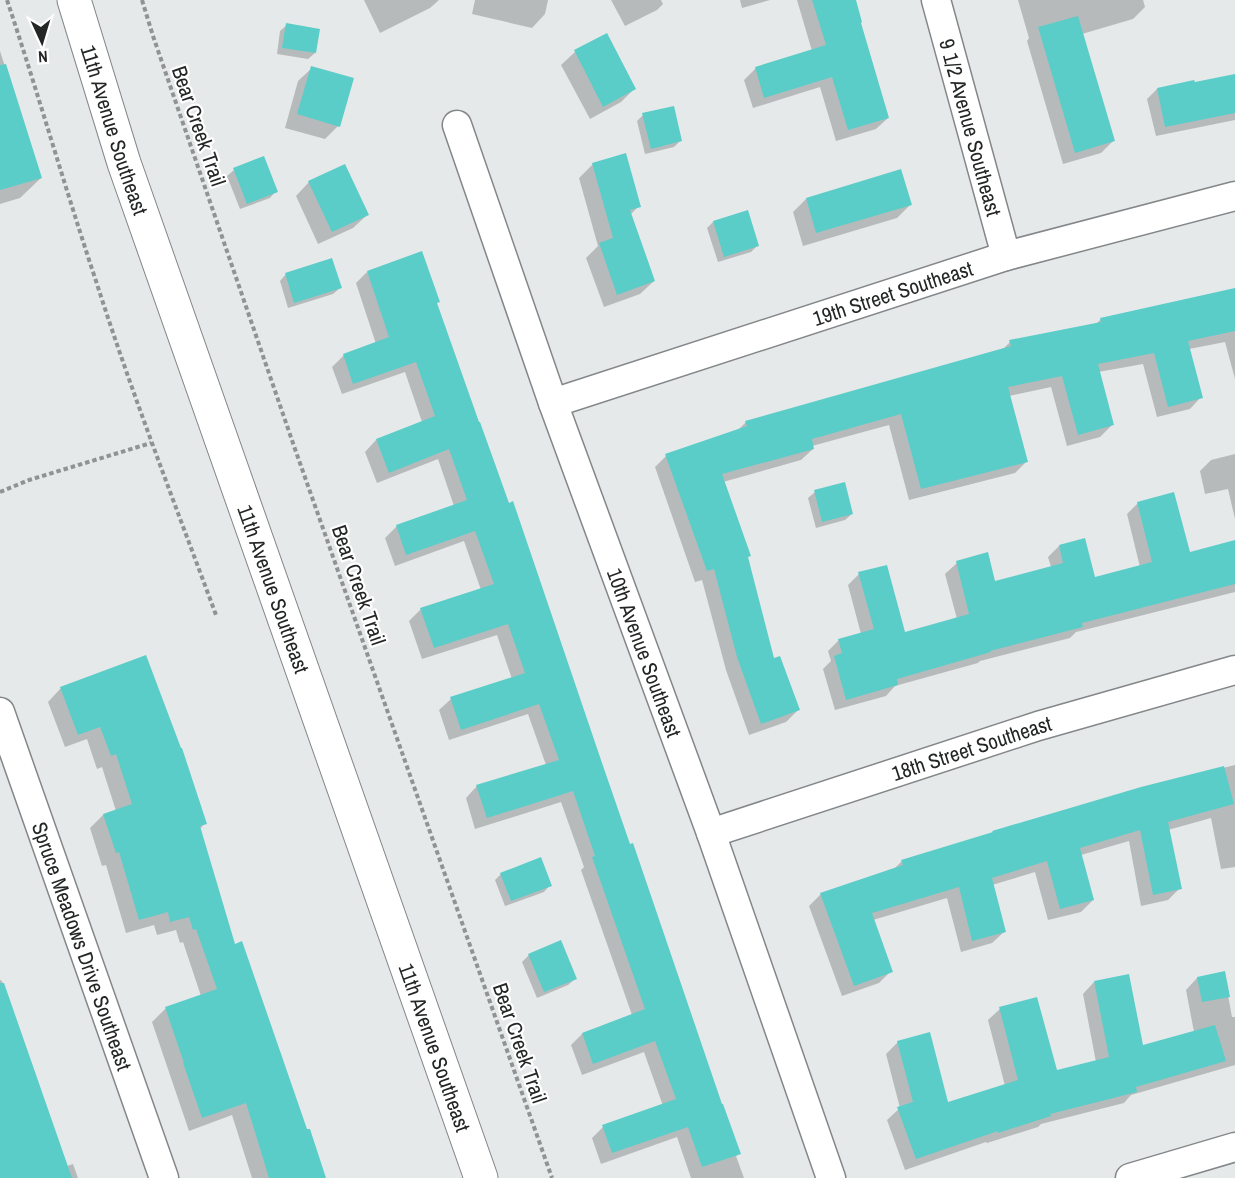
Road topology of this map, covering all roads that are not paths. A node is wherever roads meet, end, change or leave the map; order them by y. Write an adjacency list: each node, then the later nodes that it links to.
1 (74, 0): 12 (main road, 11th Avenue Southeast)
2 (936, 0): 5 (street, 9 1/2 Avenue Southeast)
3 (457, 125): 6 (street, 10th Avenue Southeast)
4 (1235, 196): 5 (street, 19th Street Southeast)
5 (1005, 256): 6 (street, 19th Street Southeast)
6 (553, 403): 9 (street, 10th Avenue Southeast)
7 (1235, 670): 9 (street, 18th Street Southeast)
8 (0, 712): 11 (street, Spruce Meadows Drive Southeast)
9 (711, 832): 13 (street, 10th Avenue Southeast)
10 (1235, 1147): 14 (street)
11 (164, 1178)
12 (481, 1178)
13 (831, 1178)
14 (1130, 1178)

